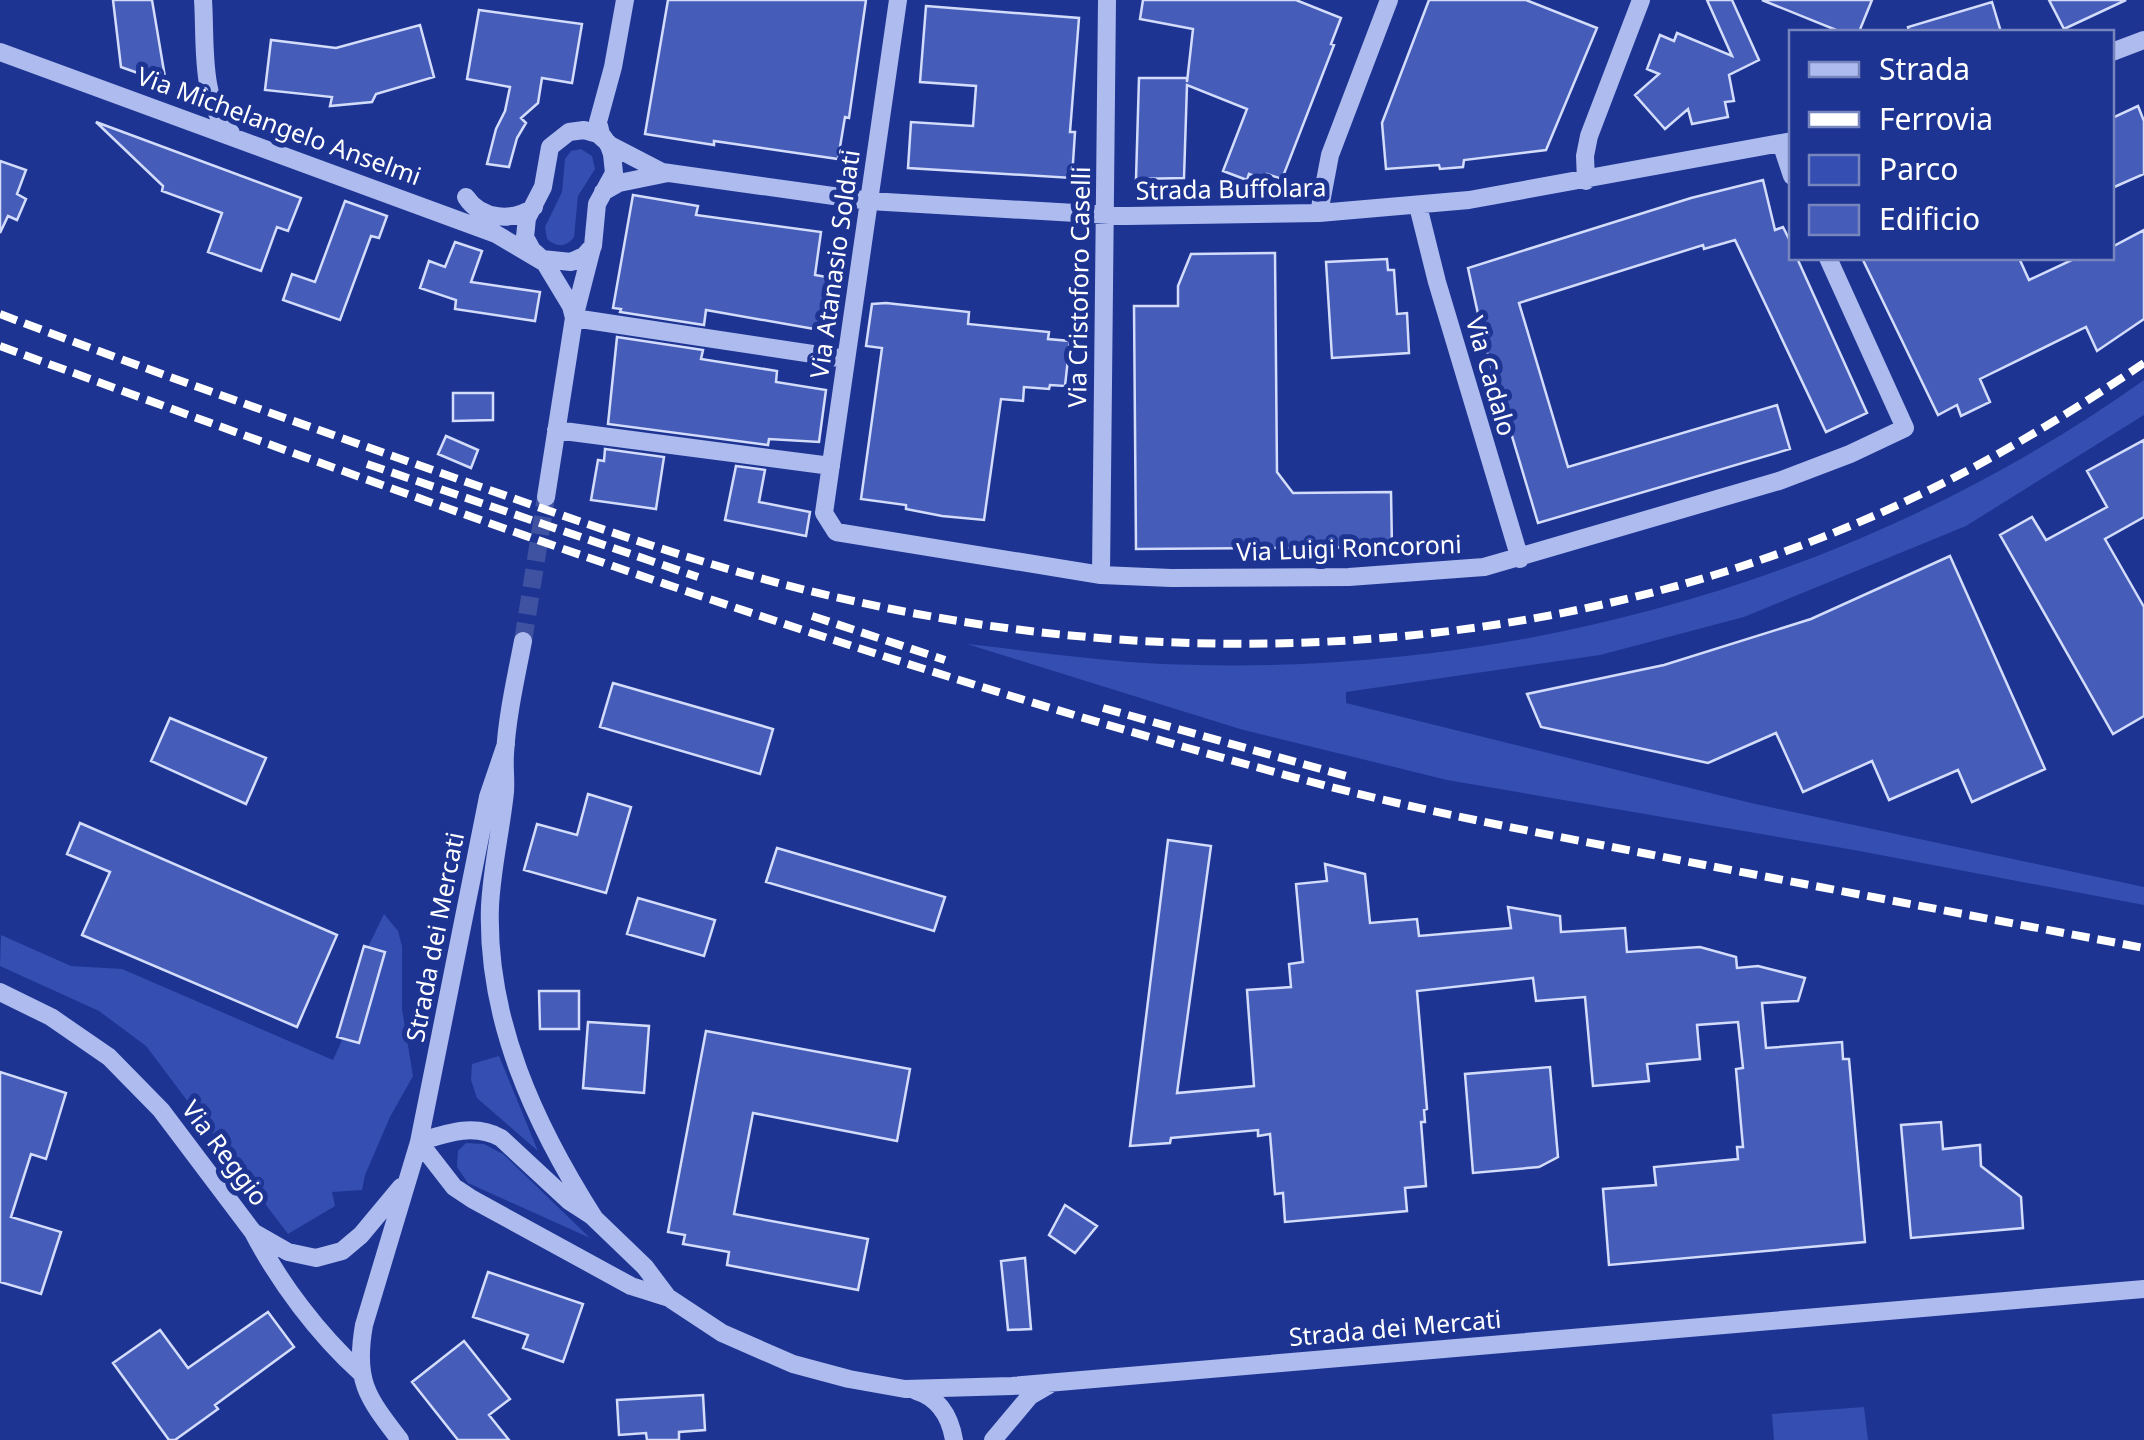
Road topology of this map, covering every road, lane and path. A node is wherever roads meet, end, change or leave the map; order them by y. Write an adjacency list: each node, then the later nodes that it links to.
1 (202, 0): 10 (street)
2 (626, 0): 12 (street)
3 (898, 0): 19 (street, Via Atanasio Soldati)
4 (1107, 0): 23 (street, Via Cristoforo Caselli)
5 (1389, 0): 22 (street)
6 (1641, 0): 16 (street)
7 (2144, 40): 8 (street)
8 (2114, 51)
9 (0, 52): 11 (street, Via Michelangelo Anselmi)
10 (210, 92): 11 (street); 13 (street)
11 (175, 114): 13 (street, Via Michelangelo Anselmi)
12 (603, 138): 15 (street, Strada Buffolara); 17 (street); 20 (street)
13 (246, 141): 25 (street, Via Michelangelo Anselmi)
14 (1786, 142): 16 (street, Strada Buffolara)
15 (669, 173): 17 (street, Strada Buffolara); 19 (street, Strada Buffolara)
16 (1586, 180): 21 (street, Strada Buffolara)
17 (603, 192): 24 (street)
18 (466, 197): 20 (street)
19 (869, 201): 23 (street, Strada Buffolara); 28 (street, Via Atanasio Soldati)
20 (534, 206): 25 (street)
21 (1418, 206): 22 (street, Strada Buffolara); 33 (street, Via Cadalo)
22 (1319, 213): 23 (street, Strada Buffolara)
23 (1104, 215): 34 (street, Via Cristoforo Caselli)
24 (593, 246): 25 (street); 27 (street)
25 (536, 255): 27 (street)
26 (1829, 260): 33 (street, Via Luigi Roncoroni)
27 (574, 318): 28 (street); 29 (street)
28 (846, 359): 30 (street, Via Atanasio Soldati)
29 (556, 430): 30 (street); 31 (street)
30 (831, 466): 32 (street, Via Atanasio Soldati)
31 (546, 497)
32 (836, 532): 34 (street, Via Luigi Roncoroni)
33 (1520, 559): 34 (street, Via Luigi Roncoroni)
34 (1101, 575)
35 (522, 641): 36 (street, Strada dei Mercati)
36 (506, 744): 38 (street, Strada dei Mercati); 40 (street, Strada dei Mercati)
37 (0, 992): 41 (street, Via Reggio)
38 (419, 1142): 39 (street); 40 (street, Strada dei Mercati); 43 (street, Strada dei Mercati)
39 (408, 1178): 41 (street, Via Reggio); 44 (street)
40 (595, 1219): 43 (street, Strada dei Mercati)
41 (253, 1232): 44 (street)
42 (2144, 1289): 45 (street, Strada dei Mercati)
43 (669, 1298): 46 (street, Strada dei Mercati)
44 (360, 1372): 47 (street)
45 (1073, 1380): 46 (street, Strada dei Mercati); 49 (street)
46 (905, 1389): 48 (street)
47 (400, 1440)
48 (954, 1440)
49 (994, 1440)

